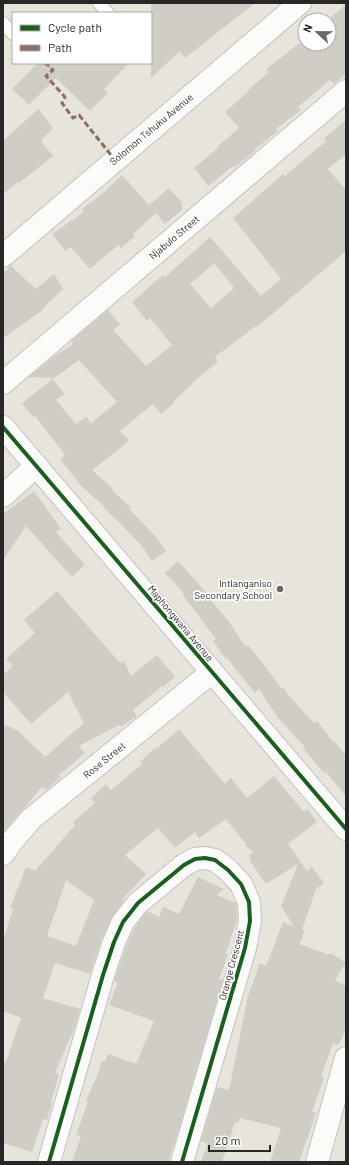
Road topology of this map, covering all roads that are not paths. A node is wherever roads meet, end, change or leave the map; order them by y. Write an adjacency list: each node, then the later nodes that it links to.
1 (99, 3): 3 (lane)
2 (300, 3): 7 (street, Solomon Tshuku Avenue)
3 (107, 12)
4 (3, 23): 5 (lane)
5 (12, 33)
6 (346, 91): 8 (street, Njabulo Street)
7 (3, 256)
8 (3, 383)
9 (3, 427): 10 (street, Maphongwana Avenue)
10 (36, 466): 11 (street); 12 (street, Maphongwana Avenue)
11 (3, 496)
12 (212, 672): 13 (street, Maphongwana Avenue); 14 (street, Rose Street)
13 (346, 829)
14 (3, 854)
15 (346, 1058): 18 (street)
16 (49, 1162): 17 (street, Orange Crescent)
17 (182, 1162)
18 (319, 1162)

